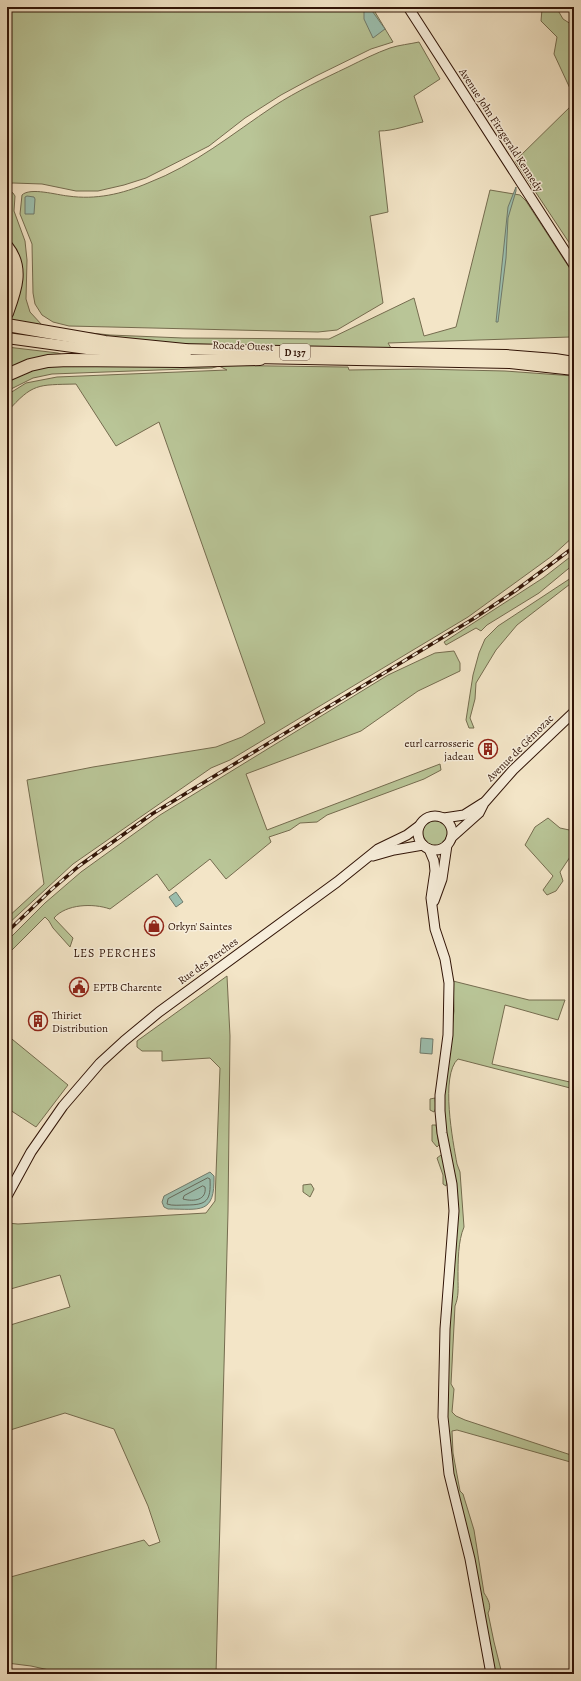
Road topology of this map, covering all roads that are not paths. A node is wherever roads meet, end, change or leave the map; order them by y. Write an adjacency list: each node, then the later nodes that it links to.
1 (408, 7): 4 (main road, Avenue John Fitzgerald Kennedy)
2 (7, 247): 6 (highway)
3 (7, 257): 5 (highway)
4 (574, 265)
5 (7, 299)
6 (7, 313)
7 (12, 333): 8 (highway); 9 (main road, Rocade Ouest / D 137)
8 (185, 350): 10 (main road, Rocade Ouest / D 137)
9 (260, 359): 11 (main road, Rocade Ouest / D 137); 12 (highway)
10 (574, 362)
11 (574, 370)
12 (7, 375)
13 (574, 712): 14 (main road, Avenue de Gémozac)
14 (484, 803): 15 (main road, Avenue de Gémozac); 17 (main road, Avenue de Gémozac)
15 (444, 818): 16 (main road); 17 (main road)
16 (419, 826): 18 (main road); 19 (main road, Rue des Perches)
17 (449, 841): 18 (main road); 20 (main road)
18 (426, 847): 19 (main road, Rue des Perches); 20 (main road)
19 (368, 857): 21 (main road, Rue des Perches)
20 (432, 908): 22 (main road)
21 (7, 1196)
22 (491, 1674)

